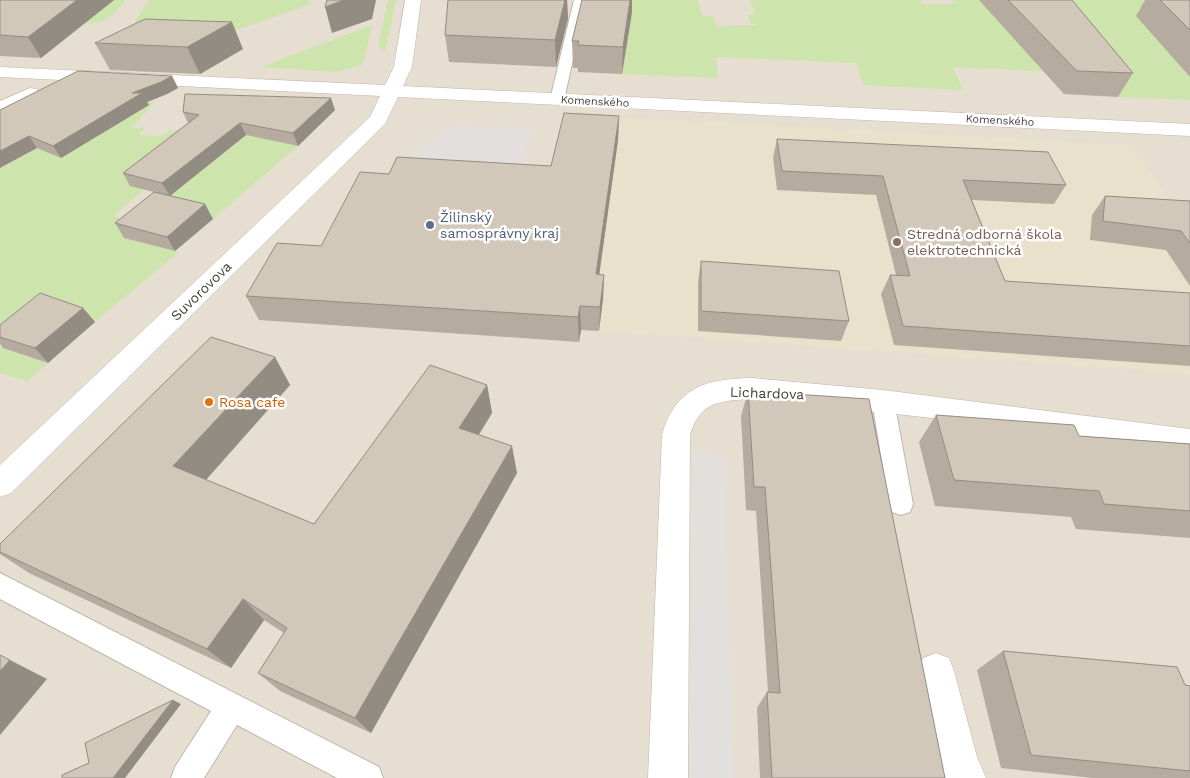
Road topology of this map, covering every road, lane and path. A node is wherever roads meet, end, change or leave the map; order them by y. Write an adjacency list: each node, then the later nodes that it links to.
1 (413, 0): 4 (street, Suvorovova)
2 (580, 0): 6 (lane)
3 (0, 72): 4 (street, Komenského)
4 (393, 92): 6 (street, Komenského); 11 (street, Suvorovova)
5 (30, 93): 7 (street)
6 (558, 100): 8 (street, Komenského)
7 (0, 108)
8 (1190, 130)
9 (883, 401): 10 (street, Lichardova); 12 (lane); 18 (street, Lichardova)
10 (1190, 441)
11 (0, 484)
12 (901, 504)
13 (0, 584): 15 (lane)
14 (936, 671): 19 (street)
15 (232, 706): 16 (lane); 17 (lane)
16 (186, 778)
17 (368, 778)
18 (668, 778)
19 (966, 778)

